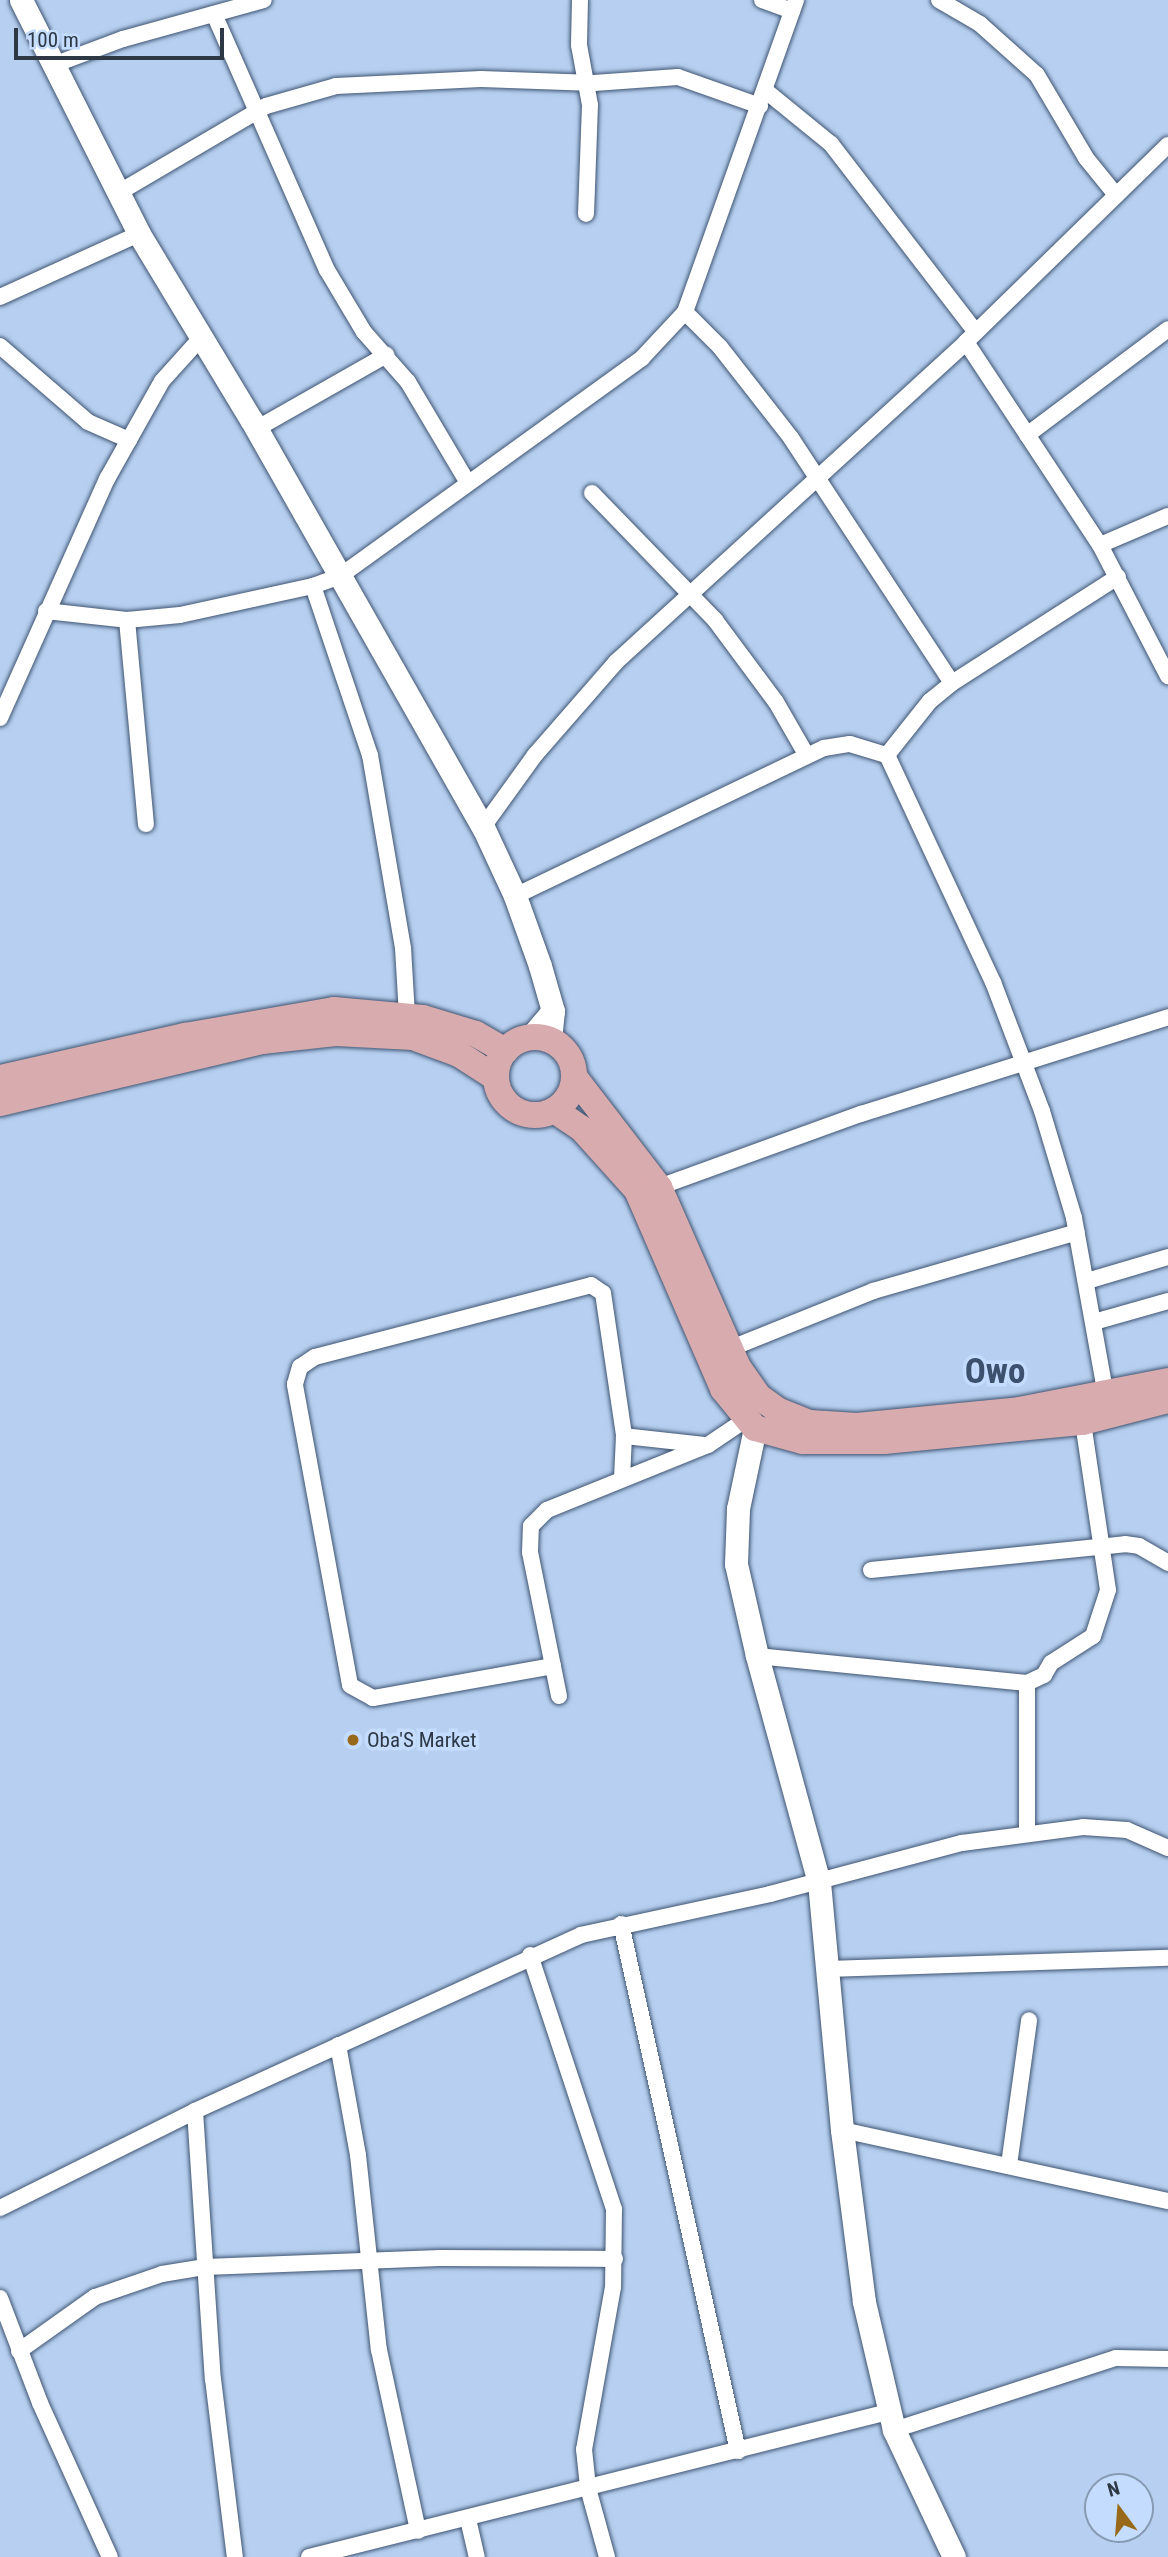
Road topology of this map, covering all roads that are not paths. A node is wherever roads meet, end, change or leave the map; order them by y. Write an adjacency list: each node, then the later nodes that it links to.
1 (21, 0): 8 (street)
2 (264, 0): 7 (street)
3 (580, 0): 9 (street)
4 (762, 0): 6 (street)
5 (939, 0): 14 (street)
6 (794, 5): 10 (street)
7 (214, 14): 8 (street); 11 (street)
8 (56, 64): 13 (street)
9 (586, 83): 10 (street); 11 (street); 15 (street)
10 (763, 98): 18 (street); 20 (street)
11 (254, 112): 13 (street); 23 (street)
12 (1168, 145): 14 (street)
13 (118, 192): 16 (street)
14 (1116, 195): 20 (street)
15 (586, 214)
16 (139, 234): 17 (street); 21 (street)
17 (0, 297)
18 (685, 312): 27 (street); 28 (street)
19 (1168, 329): 25 (street)
20 (971, 337): 25 (street); 27 (street)
21 (199, 340): 24 (street); 26 (street)
22 (0, 346): 26 (street)
23 (386, 355): 24 (street); 28 (street)
24 (256, 429): 32 (street)
25 (1027, 435): 31 (street)
26 (129, 440): 36 (street)
27 (816, 478): 35 (street); 39 (street)
28 (468, 482): 32 (street)
29 (592, 493): 35 (street)
30 (1168, 516): 31 (street)
31 (1100, 545): 33 (street)
32 (340, 576): 34 (street); 44 (street)
33 (1118, 577): 38 (street); 39 (street)
34 (313, 586): 37 (street); 46 (street)
35 (690, 594): 42 (street); 44 (street)
36 (46, 611): 37 (street); 40 (street)
37 (127, 620): 43 (street)
38 (1168, 676)
39 (952, 683): 41 (street)
40 (0, 718)
41 (887, 755): 42 (street); 50 (street)
42 (807, 756): 45 (street)
43 (146, 824)
44 (482, 827): 45 (street)
45 (515, 896): 48 (street)
46 (407, 1015): 49 (main road); 51 (main road)
47 (1168, 1017): 50 (street)
48 (541, 1038): 49 (main road); 53 (main road)
49 (505, 1051): 52 (main road)
50 (1024, 1062): 56 (street); 57 (street)
51 (0, 1078)
52 (496, 1078): 54 (main road); 55 (main road)
53 (575, 1078): 55 (main road); 56 (main road)
54 (0, 1103)
55 (554, 1110): 68 (main road)
56 (659, 1187): 62 (main road)
57 (1077, 1232): 59 (street); 62 (street)
58 (1168, 1257): 59 (street)
59 (1087, 1281): 61 (street)
60 (1168, 1301): 61 (street)
61 (1094, 1322): 64 (street)
62 (729, 1349): 66 (main road)
63 (1168, 1381): 64 (main road)
64 (1107, 1395): 66 (main road)
65 (1168, 1400): 67 (main road)
66 (1045, 1416): 67 (main road); 68 (main road)
67 (1083, 1422): 72 (street)
68 (750, 1424): 70 (street); 75 (street)
69 (624, 1436): 70 (street); 71 (street); 76 (street)
70 (708, 1445): 71 (street)
71 (622, 1478): 76 (street)
72 (1104, 1546): 73 (street); 74 (street); 77 (street)
73 (1168, 1563)
74 (871, 1570)
75 (757, 1656): 77 (street); 81 (street)
76 (553, 1666): 78 (street)
77 (1027, 1683): 79 (street)
78 (559, 1696)
79 (1027, 1834): 80 (street); 81 (street)
80 (1168, 1848)
81 (819, 1882): 82 (street); 85 (street)
82 (621, 1924): 83 (street); 100 (street)
83 (530, 1955): 87 (street); 94 (street)
84 (1168, 1958): 85 (street)
85 (828, 1969): 89 (street)
86 (1029, 2020): 90 (street)
87 (338, 2045): 88 (street); 93 (street)
88 (195, 2111): 92 (street); 95 (street)
89 (842, 2130): 90 (street); 99 (street)
90 (1009, 2165): 91 (street)
91 (1168, 2201)
92 (0, 2208)
93 (371, 2259): 94 (street); 95 (street); 103 (street)
94 (615, 2259): 101 (street)
95 (205, 2267): 97 (street); 105 (street)
96 (0, 2298): 97 (street)
97 (19, 2351): 104 (street)
98 (1168, 2359): 99 (street)
99 (891, 2421): 100 (street); 109 (street)
100 (738, 2451): 101 (street)
101 (588, 2488): 102 (street); 108 (street)
102 (468, 2519): 103 (street); 107 (street)
103 (418, 2531): 106 (street)
104 (110, 2557)
105 (235, 2557)
106 (309, 2557)
107 (477, 2557)
108 (607, 2557)
109 (954, 2557)

